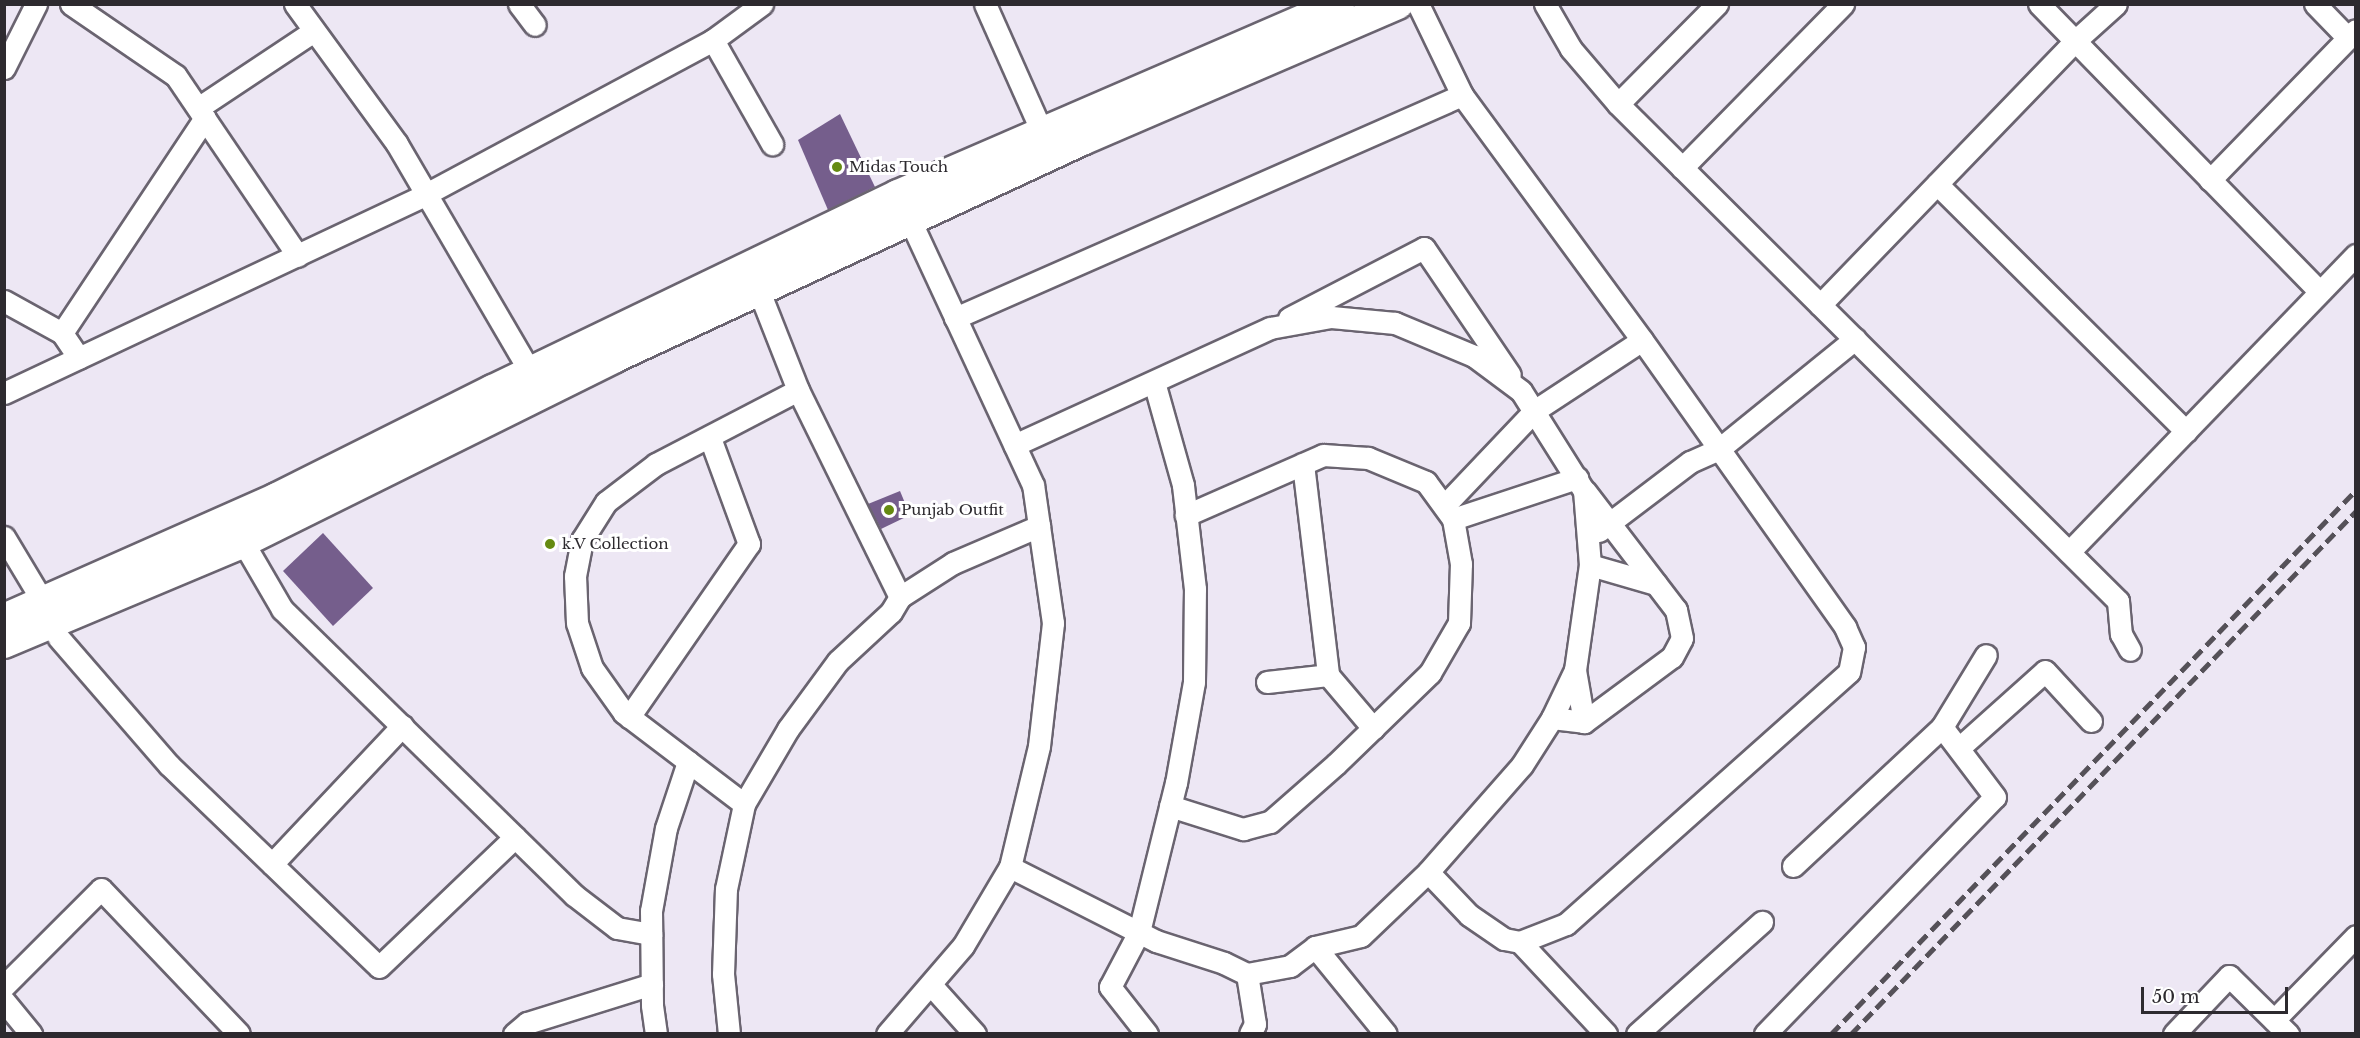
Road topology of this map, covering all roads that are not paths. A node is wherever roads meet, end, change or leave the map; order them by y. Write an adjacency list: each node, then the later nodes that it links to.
1 (36, 4): 21 (street)
2 (71, 4): 24 (street)
3 (295, 4): 17 (street)
4 (519, 4): 16 (street)
5 (762, 4): 19 (street)
6 (985, 4): 25 (street)
7 (1339, 4): 25 (main road)
8 (1398, 4): 25 (main road)
9 (1418, 4): 22 (street)
10 (1545, 4): 23 (street)
11 (1718, 4): 23 (street)
12 (1843, 4): 27 (street)
13 (2039, 4): 20 (street)
14 (2116, 4): 20 (street)
15 (2315, 4): 18 (street)
16 (535, 25)
17 (314, 30): 24 (street); 30 (street)
18 (2352, 34): 28 (street)
19 (713, 40): 26 (street); 30 (street)
20 (2075, 41): 28 (street); 29 (street)
21 (4, 68)
22 (1462, 95): 38 (street); 42 (street)
23 (1618, 104): 27 (street)
24 (201, 113): 33 (street); 40 (street)
25 (1047, 143): 31 (main road)
26 (772, 144)
27 (1682, 168): 37 (street)
28 (2210, 180): 35 (street)
29 (1937, 184): 37 (street); 50 (street)
30 (426, 194): 33 (street); 44 (street)
31 (904, 207): 34 (main road); 38 (street); 44 (main road)
32 (2355, 255): 35 (street)
33 (298, 256): 43 (street)
34 (759, 291): 44 (main road); 46 (street)
35 (2320, 292): 50 (street)
36 (4, 301): 40 (street)
37 (1820, 305): 41 (street)
38 (955, 318): 52 (street)
39 (1270, 328): 45 (street); 47 (street); 47 (street)
40 (62, 333): 43 (street)
41 (1855, 339): 53 (street); 63 (street)
42 (1642, 340): 49 (street); 53 (street)
43 (78, 358): 48 (street)
44 (536, 382): 62 (main road); 67 (main road)
45 (1154, 382): 52 (street); 57 (street)
46 (798, 390): 51 (street); 66 (street)
47 (1521, 391): 49 (street)
48 (4, 393)
49 (1534, 411): 55 (street); 56 (street)
50 (2186, 431): 63 (street)
51 (710, 438): 76 (street); 76 (street)
52 (1014, 445): 59 (street)
53 (1719, 449): 58 (street); 96 (street)
54 (1303, 464): 56 (street); 57 (street); 74 (street)
55 (1581, 484): 56 (street); 58 (street); 61 (street)
56 (1448, 513): 82 (street)
57 (1186, 515): 86 (street)
58 (1609, 523): 61 (street); 65 (street)
59 (1039, 526): 66 (street); 90 (street)
60 (4, 537): 67 (street)
61 (1588, 539): 64 (street)
62 (243, 542): 70 (main road); 80 (street)
63 (2069, 552): 71 (street)
64 (1590, 565): 65 (street); 73 (street)
65 (1656, 584): 79 (street)
66 (900, 597): 85 (street)
67 (43, 602): 68 (main road)
68 (4, 619)
69 (58, 637): 88 (street)
70 (4, 643)
71 (2130, 650)
72 (1986, 655): 81 (street)
73 (1575, 670): 77 (street); 79 (street)
74 (1328, 675): 75 (street); 82 (street)
75 (1267, 682)
76 (629, 717): 84 (street)
77 (1552, 718): 79 (street); 91 (street)
78 (2091, 721): 83 (street)
79 (1584, 722)
80 (402, 726): 87 (street); 88 (street)
81 (1942, 727): 83 (street); 89 (street)
82 (1373, 728): 86 (street)
83 (1959, 748): 116 (street)
84 (688, 762): 85 (street); 94 (street)
85 (744, 804): 108 (street)
86 (1170, 806): 93 (street)
87 (514, 837): 88 (street); 94 (street)
88 (272, 864)
89 (1793, 866)
90 (1010, 867): 93 (street); 100 (street)
91 (1428, 872): 96 (street); 97 (street)
92 (1762, 922): 115 (street)
93 (1139, 932): 98 (street); 111 (street)
94 (651, 934): 99 (street)
95 (2355, 936): 103 (street)
96 (1520, 942): 114 (street)
97 (1315, 948): 98 (street); 113 (street)
98 (1247, 974): 112 (street)
99 (652, 984): 104 (street); 107 (street)
100 (931, 985): 109 (street); 110 (street)
101 (4, 986): 106 (street)
102 (4, 1001): 105 (street)
103 (2281, 1027): 117 (street)
104 (515, 1033)
105 (31, 1034)
106 (238, 1034)
107 (656, 1034)
108 (729, 1034)
109 (887, 1034)
110 (975, 1034)
111 (1147, 1034)
112 (1250, 1034)
113 (1386, 1034)
114 (1606, 1034)
115 (1637, 1034)
116 (1765, 1034)
117 (2174, 1034)

